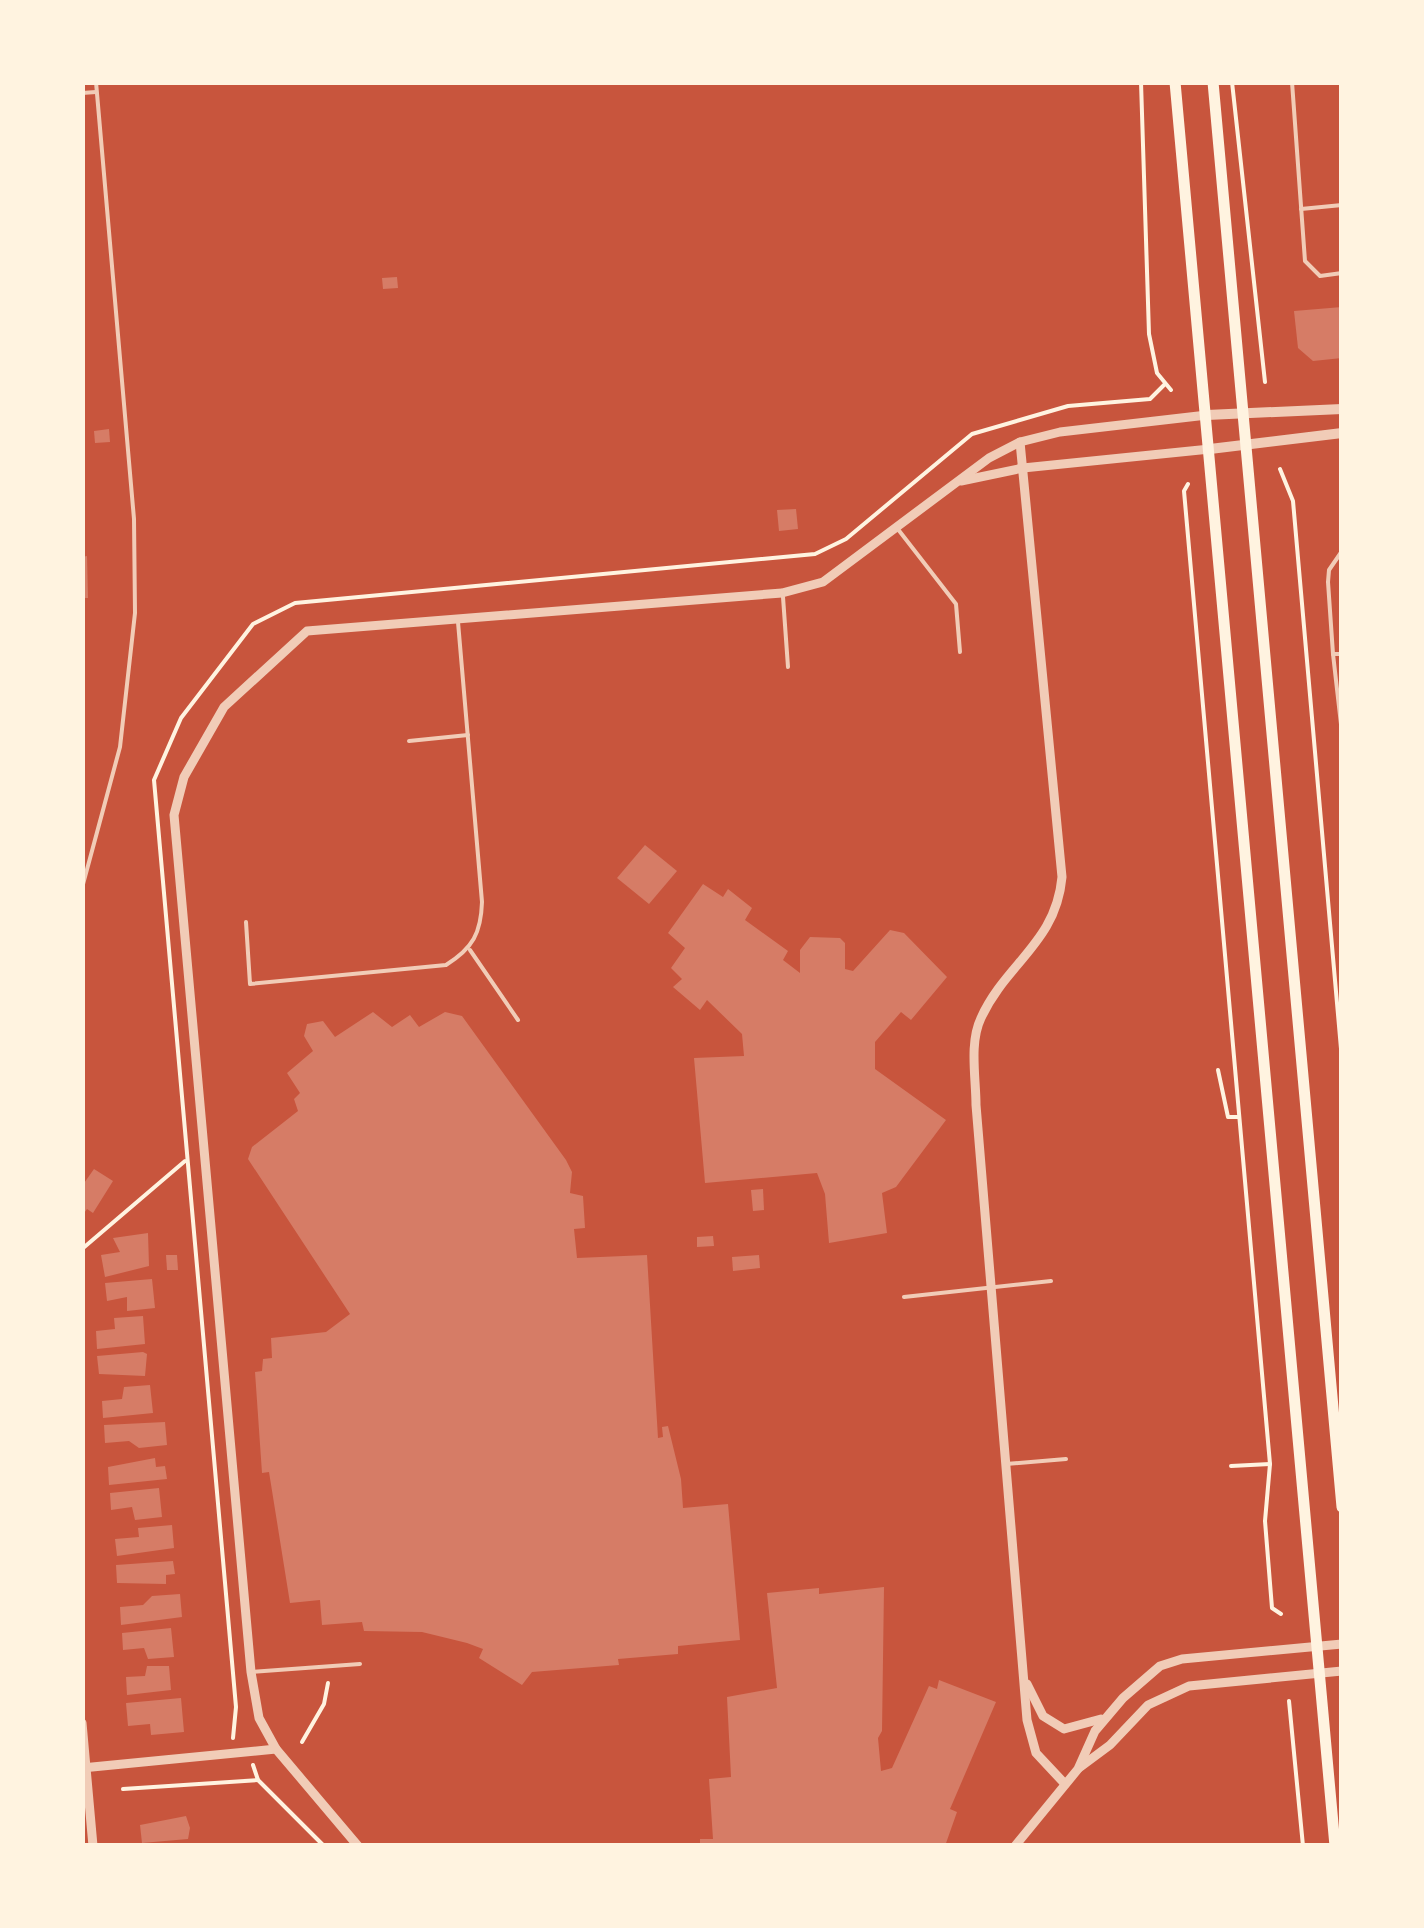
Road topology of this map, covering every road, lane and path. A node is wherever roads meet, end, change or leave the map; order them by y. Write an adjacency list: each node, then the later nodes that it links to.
1 (96, 82): 7 (lane)
2 (1141, 82): 13 (path)
3 (1175, 82): 17 (main road)
4 (1213, 82): 16 (main road)
5 (1232, 82): 12 (path)
6 (1292, 82): 10 (lane)
7 (96, 92): 8 (lane); 37 (lane)
8 (82, 93)
9 (1342, 205): 10 (lane)
10 (1301, 208): 11 (lane)
11 (1342, 273)
12 (1265, 382)
13 (1165, 384): 14 (path); 44 (path)
14 (1171, 390)
15 (1342, 409): 16 (street)
16 (1244, 413): 17 (street); 20 (main road)
17 (1206, 416): 19 (street); 21 (main road)
18 (1342, 433): 20 (street)
19 (1020, 442): 22 (street); 24 (street)
20 (1247, 445): 21 (street); 53 (main road)
21 (1210, 449): 22 (street); 56 (main road)
22 (1023, 468): 24 (street); 47 (street)
23 (1280, 469): 41 (path)
24 (959, 481): 26 (street)
25 (1188, 484): 43 (path)
26 (897, 528): 28 (street); 30 (lane)
27 (1342, 551): 31 (lane)
28 (782, 593): 29 (street); 33 (lane)
29 (457, 618): 35 (lane); 59 (street)
30 (960, 652)
31 (1333, 654): 32 (lane); 34 (lane)
32 (1342, 654)
33 (788, 667)
34 (1342, 733)
35 (468, 735): 36 (lane); 39 (lane)
36 (409, 741)
37 (82, 888)
38 (246, 922): 39 (lane)
39 (470, 950): 40 (lane)
40 (518, 1020)
41 (1342, 1060)
42 (1218, 1070): 43 (path)
43 (1238, 1117): 51 (path)
44 (186, 1160): 45 (path); 68 (path)
45 (82, 1248)
46 (1051, 1281): 47 (lane)
47 (989, 1288): 48 (lane); 50 (street)
48 (904, 1297)
49 (1066, 1459): 50 (lane)
50 (1004, 1464): 61 (street)
51 (1270, 1464): 52 (path); 54 (path)
52 (1231, 1466)
53 (1342, 1507)
54 (1281, 1614)
55 (1342, 1644): 56 (street)
56 (1315, 1646): 60 (main road); 64 (street)
57 (360, 1664): 59 (lane)
58 (1342, 1671): 60 (street)
59 (251, 1672): 67 (street)
60 (1318, 1673): 70 (street); 79 (main road)
61 (1023, 1677): 64 (street); 72 (street)
62 (328, 1683): 66 (path)
63 (1289, 1701): 78 (path)
64 (1107, 1717): 70 (street)
65 (82, 1723): 69 (street)
66 (302, 1742)
67 (276, 1749): 68 (street); 76 (street)
68 (242, 1752): 69 (street); 71 (path)
69 (84, 1768): 74 (street)
70 (1078, 1768): 72 (street)
71 (258, 1780): 73 (path); 75 (path)
72 (1065, 1784): 77 (street)
73 (123, 1788)
74 (93, 1846)
75 (324, 1846)
76 (358, 1846)
77 (1015, 1846)
78 (1303, 1846)
79 (1335, 1846)

